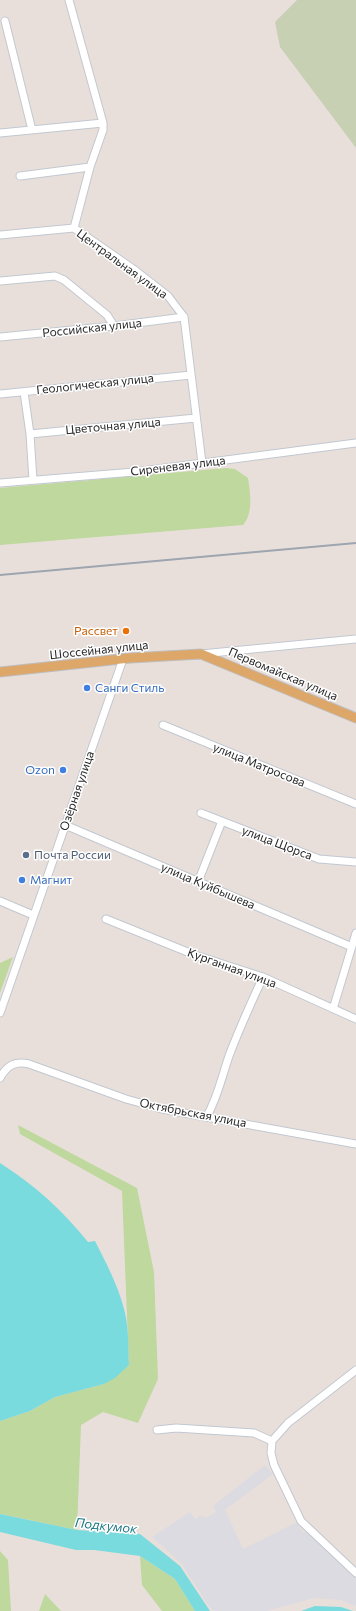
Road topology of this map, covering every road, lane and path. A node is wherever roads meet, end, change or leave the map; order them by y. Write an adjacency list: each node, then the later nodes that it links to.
1 (69, 0): 3 (street)
2 (5, 21): 4 (street)
3 (103, 123): 4 (street); 6 (street)
4 (32, 130): 5 (street)
5 (0, 133)
6 (90, 167): 7 (street); 8 (street)
7 (20, 176)
8 (74, 228): 9 (street, Центральная улица); 11 (street, Центральная улица)
9 (0, 235)
10 (0, 281): 12 (street)
11 (184, 317): 12 (street, Российская улица); 14 (street)
12 (114, 326): 13 (street, Российская улица)
13 (0, 337)
14 (191, 374): 15 (street, Геологическая улица); 17 (street)
15 (24, 392): 16 (street, Геологическая улица); 18 (street)
16 (0, 394)
17 (196, 418): 18 (street, Цветочная улица); 20 (street)
18 (30, 434): 21 (street)
19 (356, 443): 20 (street, Сиреневая улица)
20 (202, 463): 21 (street, Сиреневая улица)
21 (33, 480): 22 (street, Сиреневая улица)
22 (0, 483)
23 (356, 639): 24 (street)
24 (201, 654): 25 (main road, Шоссейная улица); 27 (main road, Первомайская улица)
25 (122, 659): 26 (main road, Шоссейная улица); 32 (street, Озёрная улица)
26 (0, 672)
27 (356, 718)
28 (163, 725): 29 (street, улица Матросова)
29 (356, 804)
30 (201, 813): 31 (street, улица Щорса)
31 (222, 821): 33 (street, улица Щорса); 34 (street)
32 (65, 825): 34 (street, улица Куйбышева); 36 (street, Озёрная улица)
33 (356, 862)
34 (198, 882): 39 (street, улица Куйбышева)
35 (0, 901): 36 (street)
36 (33, 916): 42 (street, Озёрная улица)
37 (106, 919): 40 (street, Курганная улица)
38 (356, 933): 39 (street)
39 (352, 948): 41 (street)
40 (263, 977): 41 (street, Курганная улица); 45 (street)
41 (333, 1009): 43 (street, Курганная улица)
42 (0, 1013)
43 (356, 1019)
44 (0, 1078): 45 (street, Октябрьская улица)
45 (207, 1116): 46 (street, Октябрьская улица)
46 (356, 1144)
47 (356, 1370): 49 (street)
48 (157, 1430): 49 (street)
49 (272, 1441): 50 (street)
50 (356, 1573)

